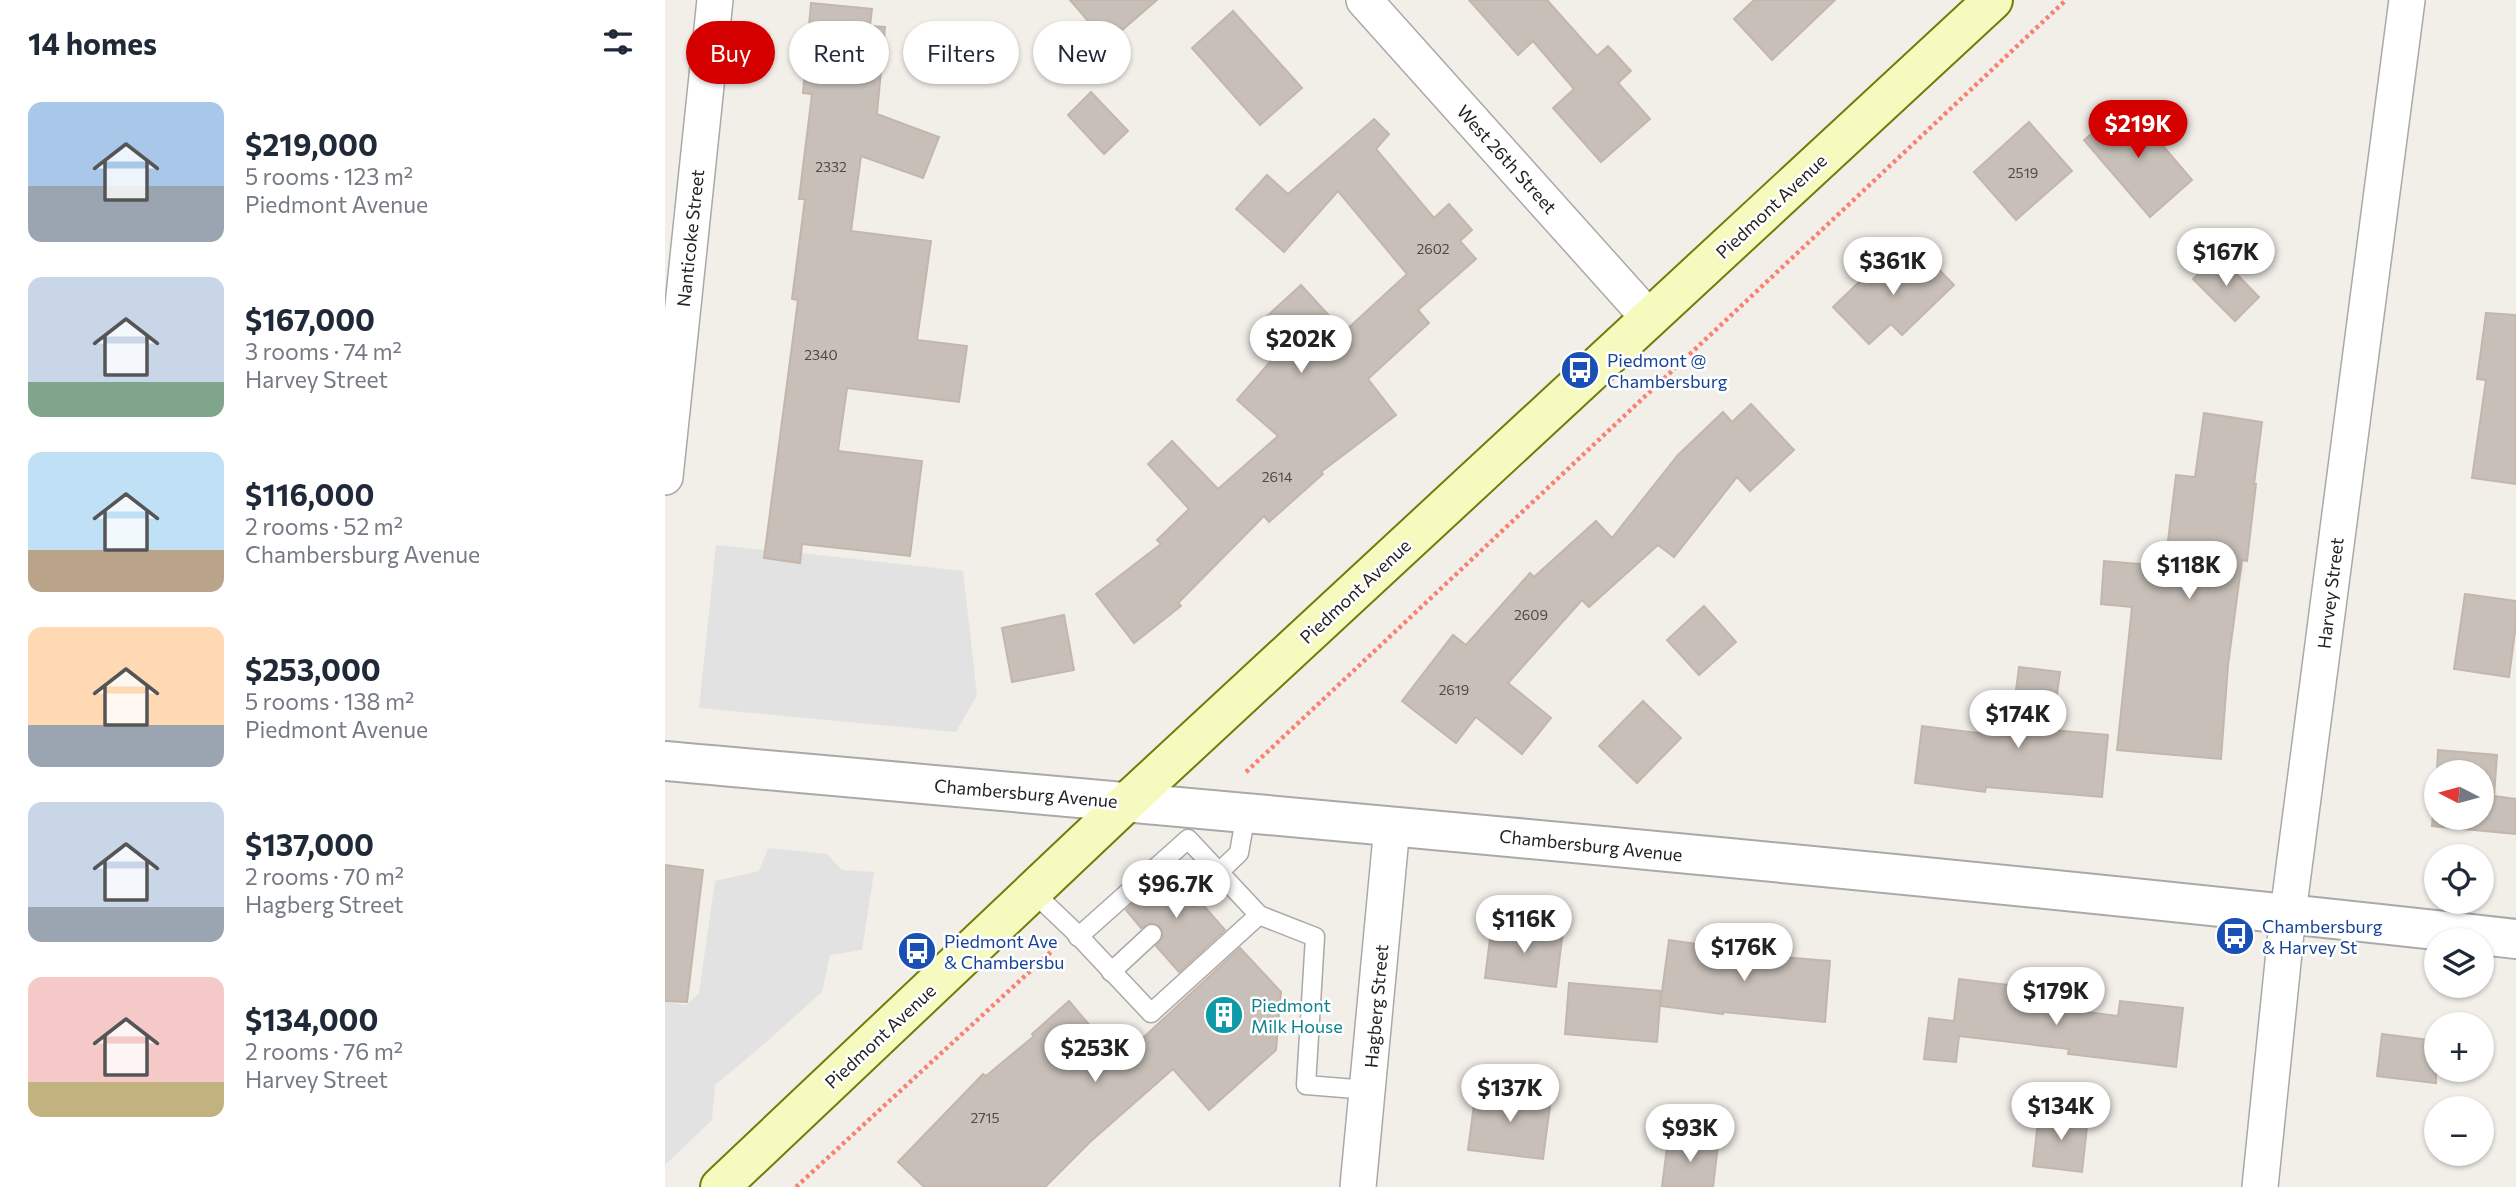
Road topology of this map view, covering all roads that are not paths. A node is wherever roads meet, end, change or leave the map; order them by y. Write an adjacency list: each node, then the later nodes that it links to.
1 (715, 0): 6 (street, Nanticoke Street)
2 (1364, 0): 5 (street, West 26th Street)
3 (1993, 0): 5 (main road, Piedmont Avenue)
4 (2407, 0): 14 (street, Harvey Street)
5 (1650, 318): 8 (main road, Piedmont Avenue)
6 (665, 477)
7 (665, 761): 8 (street, Chambersburg Avenue)
8 (1127, 802): 9 (street, Chambersburg Avenue); 12 (main road, Piedmont Avenue)
9 (1246, 813): 10 (street, Chambersburg Avenue); 11 (lane)
10 (1392, 826): 14 (street, Chambersburg Avenue); 20 (street, Hagberg Street)
11 (1220, 873): 13 (lane); 15 (lane); 16 (lane)
12 (1033, 892): 16 (lane); 21 (main road, Piedmont Avenue)
13 (1194, 896)
14 (2288, 913): 18 (street, Chambersburg Avenue); 23 (street, Harvey Street)
15 (1259, 915): 19 (lane); 20 (lane)
16 (1076, 934): 19 (lane)
17 (1152, 934): 19 (lane)
18 (2516, 939)
19 (1111, 972)
20 (1368, 1090): 22 (street, Hagberg Street)
21 (720, 1187)
22 (1358, 1187)
23 (2260, 1187)

